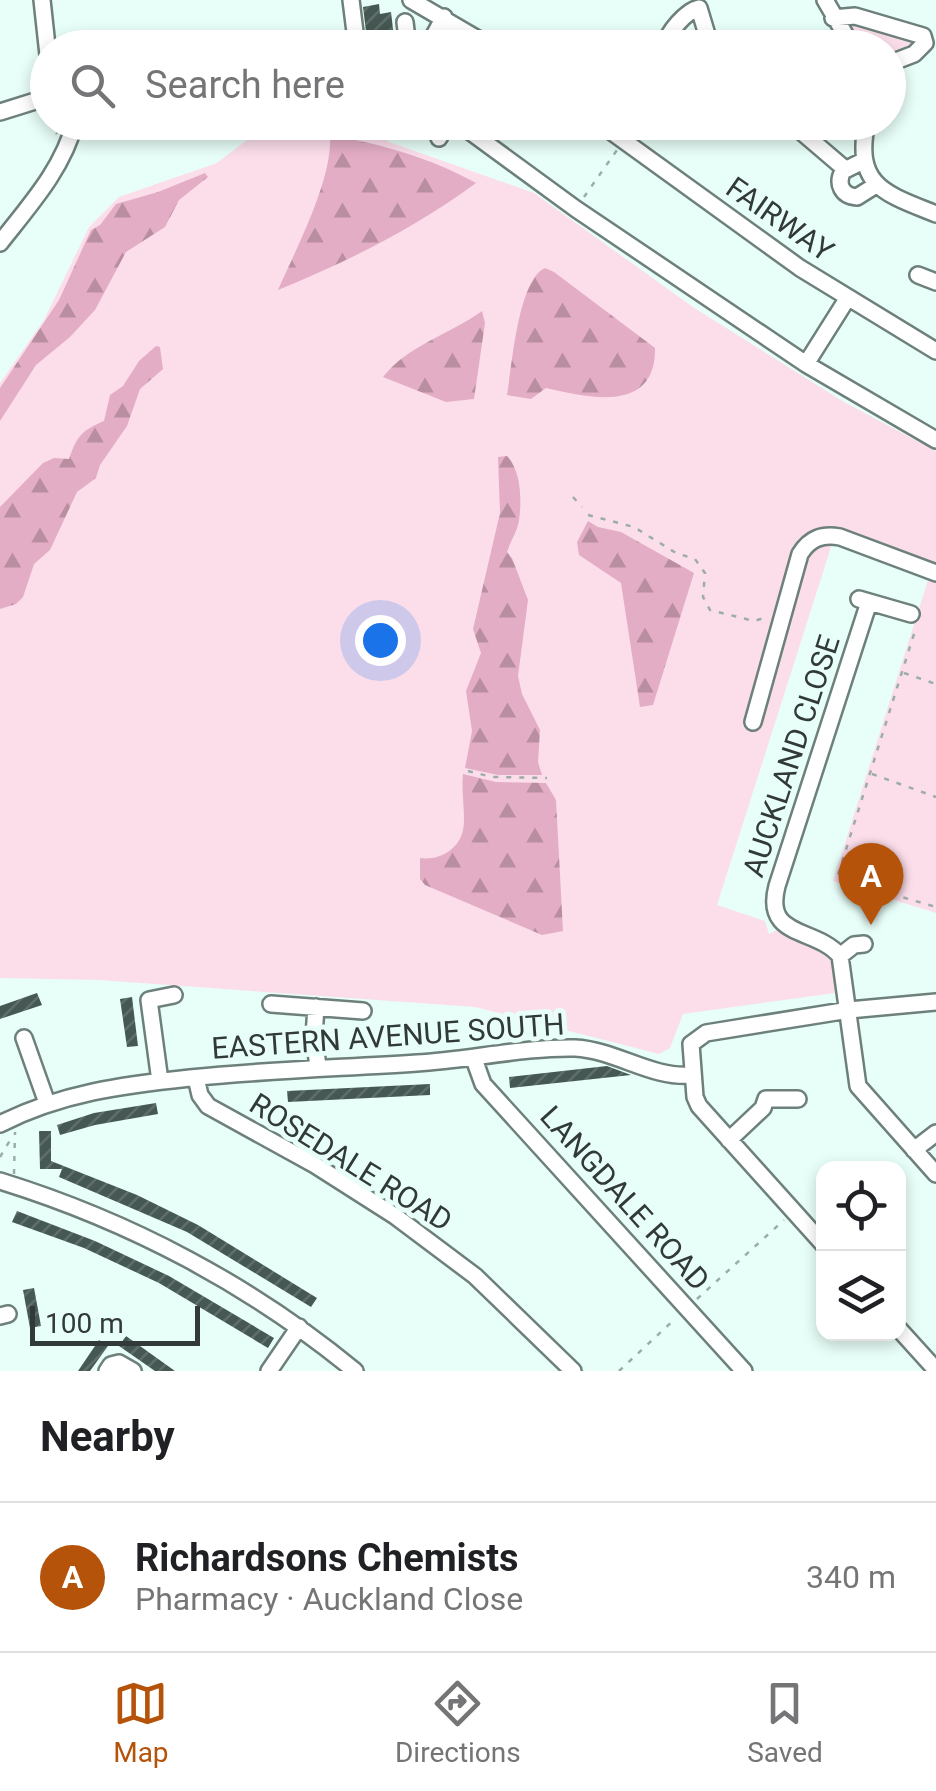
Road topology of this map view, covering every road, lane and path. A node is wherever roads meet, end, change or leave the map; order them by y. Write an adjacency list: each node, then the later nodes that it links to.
1 (42, 0): 8 (street)
2 (351, 0): 9 (street)
3 (410, 0): 5 (street)
4 (825, 0): 6 (street)
5 (444, 17): 11 (street); 12 (street)
6 (832, 18): 15 (street); 16 (street)
7 (404, 22): 10 (street)
8 (45, 30)
9 (354, 30)
10 (405, 30)
11 (437, 30)
12 (465, 30)
13 (674, 30): 14 (street)
14 (706, 30)
15 (840, 30)
16 (903, 30)
17 (906, 31): 18 (street)
18 (906, 56)
19 (30, 103): 20 (street)
20 (0, 112)
21 (68, 140): 31 (street)
22 (482, 140): 29 (street)
23 (811, 140): 27 (street)
24 (864, 140): 26 (street)
25 (623, 141): 29 (path); 34 (street, FAIRWAY)
26 (863, 154): 27 (street); 28 (street)
27 (845, 169): 28 (street)
28 (876, 185): 30 (street)
29 (576, 209): 36 (street)
30 (936, 214)
31 (0, 243)
32 (918, 276): 33 (street)
33 (936, 282)
34 (847, 300): 35 (street, FAIRWAY); 36 (street)
35 (936, 351)
36 (806, 364): 37 (street)
37 (936, 440)
38 (574, 498): 39 (path)
39 (582, 507)
40 (588, 516): 42 (path)
41 (936, 574): 47 (street)
42 (772, 614)
43 (911, 614): 54 (street, AUCKLAND CLOSE)
44 (914, 634): 45 (path)
45 (902, 672): 46 (path); 49 (path)
46 (936, 684)
47 (753, 722)
48 (468, 771): 50 (path)
49 (870, 773): 51 (path); 52 (path)
50 (547, 778)
51 (936, 797)
52 (936, 907)
53 (864, 944): 54 (street)
54 (840, 956): 59 (street)
55 (174, 995): 66 (street)
56 (936, 1002): 59 (street)
57 (271, 1004): 58 (street)
58 (316, 1008): 60 (street); 63 (street)
59 (849, 1010): 64 (street); 72 (street)
60 (363, 1011)
61 (24, 1038): 68 (street)
62 (474, 1059): 63 (street, EASTERN AVENUE SOUTH); 64 (street, EASTERN AVENUE SOUTH); 78 (street, LANGDALE ROAD)
63 (318, 1067): 65 (street, EASTERN AVENUE SOUTH)
64 (692, 1075): 71 (street)
65 (196, 1078): 66 (street, EASTERN AVENUE SOUTH); 86 (street, ROSEDALE ROAD)
66 (160, 1081): 68 (street, EASTERN AVENUE SOUTH)
67 (798, 1099): 71 (street)
68 (47, 1103): 69 (street, EASTERN AVENUE SOUTH)
69 (0, 1124)
70 (936, 1133): 72 (street)
71 (729, 1140): 76 (street)
72 (914, 1150): 74 (street)
73 (0, 1158): 75 (path)
74 (936, 1174)
75 (7, 1183): 79 (street)
76 (793, 1211): 77 (street); 78 (path)
77 (816, 1236)
78 (687, 1308): 87 (path); 88 (street, LANGDALE ROAD)
79 (299, 1326): 84 (street); 85 (street)
80 (906, 1337): 81 (street)
81 (936, 1370)
82 (107, 1371): 83 (street)
83 (133, 1371)
84 (269, 1371)
85 (355, 1371)
86 (573, 1371)
87 (619, 1371)
88 (744, 1371)

